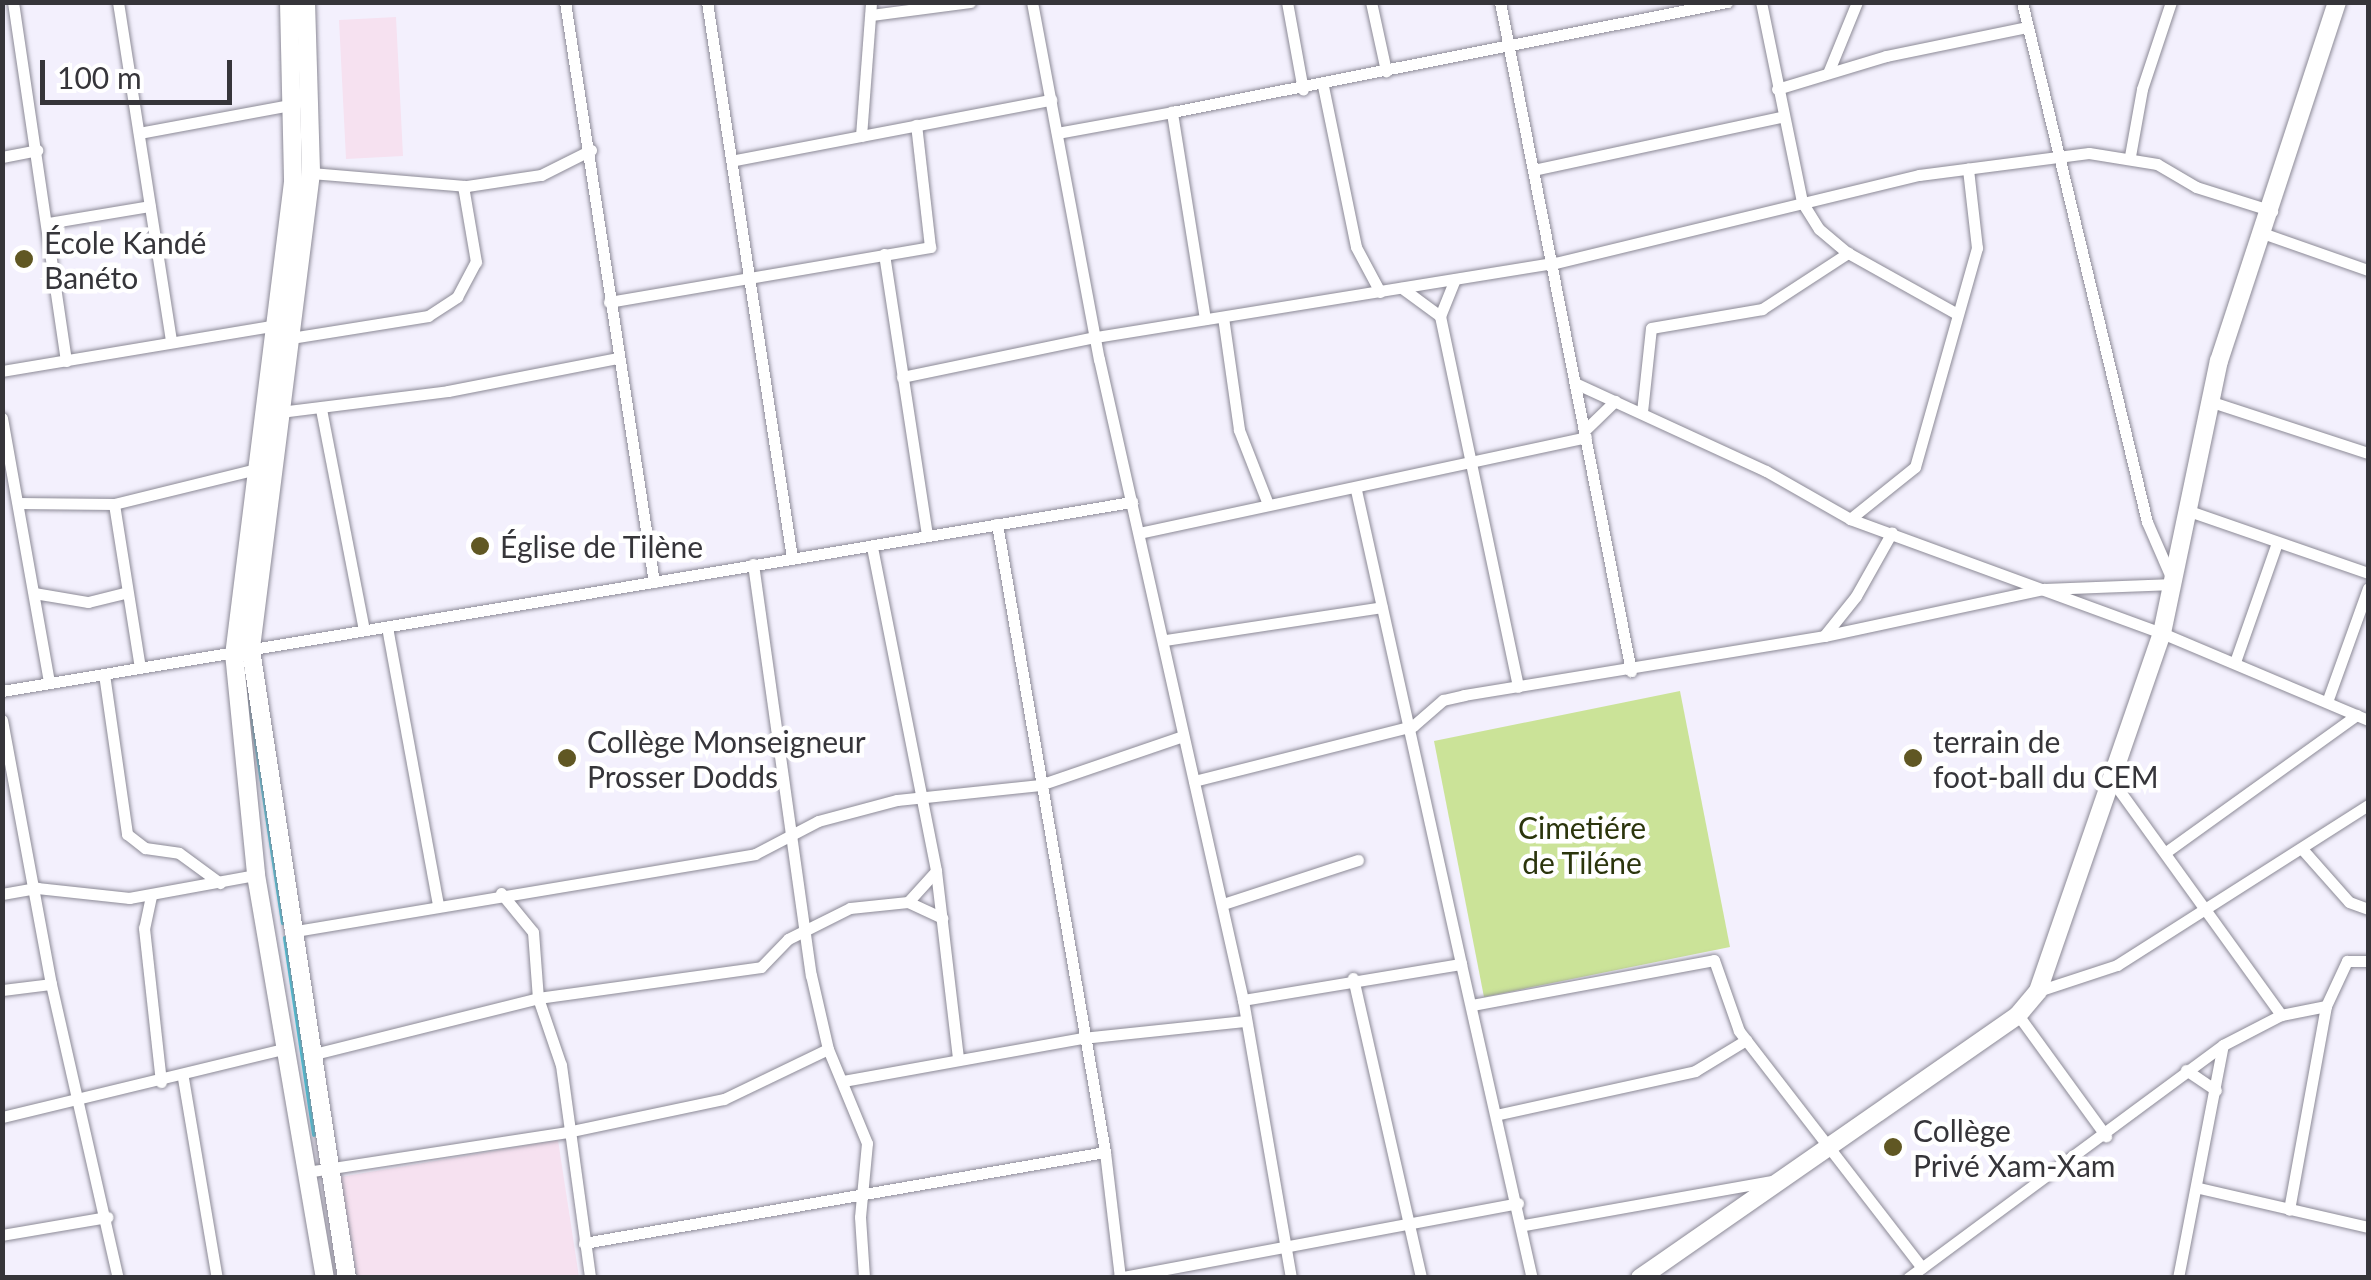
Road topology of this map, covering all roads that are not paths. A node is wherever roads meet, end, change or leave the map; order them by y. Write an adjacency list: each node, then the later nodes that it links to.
1 (12, 2): 18 (street); 35 (street)
2 (118, 2): 32 (street)
3 (289, 2): 28 (street)
4 (306, 2): 43 (street)
5 (565, 2): 36 (street)
6 (707, 2): 40 (street)
7 (970, 2): 19 (street)
8 (1032, 2): 27 (street)
9 (1286, 2): 26 (street)
10 (1371, 2): 22 (street)
11 (1500, 2): 21 (street)
12 (1727, 2): 21 (street)
13 (1762, 2): 25 (street)
14 (1857, 2): 23 (street)
15 (2022, 2): 20 (street)
16 (2171, 2): 37 (street)
17 (2337, 2): 47 (street)
18 (2, 5)
19 (871, 9): 34 (street)
20 (2027, 27): 23 (street); 39 (street)
21 (1511, 48): 22 (street); 42 (street)
22 (1386, 71): 24 (street)
23 (1828, 73): 25 (street)
24 (1323, 86): 26 (street); 57 (street)
25 (1777, 89): 30 (street)
26 (1303, 90): 29 (street)
27 (1051, 100): 31 (street); 33 (street)
28 (295, 104): 32 (street); 63 (street)
29 (1172, 112): 33 (street); 62 (street)
30 (1782, 117): 42 (street); 45 (street)
31 (916, 125): 34 (street); 51 (street)
32 (139, 133): 46 (street)
33 (1057, 133): 64 (street)
34 (861, 136): 40 (street)
35 (37, 150): 38 (street); 48 (street)
36 (591, 150): 44 (street); 58 (street)
37 (2130, 156): 39 (street); 47 (street)
38 (2, 157)
39 (2061, 158): 41 (street); 100 (street)
40 (735, 160): 54 (street)
41 (1968, 168): 45 (street); 59 (street)
42 (1538, 169): 52 (street)
43 (311, 173): 44 (street); 65 (street)
44 (462, 186): 65 (street)
45 (1802, 202): 50 (street); 52 (street)
46 (150, 206): 48 (street); 66 (street)
47 (2272, 211): 49 (street)
48 (48, 223): 68 (street)
49 (2265, 234): 53 (street); 73 (street)
50 (1848, 253): 59 (street); 76 (street)
51 (884, 254): 54 (street); 70 (street)
52 (1555, 263): 55 (street); 71 (street)
53 (2367, 266)
54 (746, 278): 58 (street); 96 (street)
55 (1455, 278): 56 (street); 61 (street)
56 (1402, 288): 57 (street); 61 (street)
57 (1380, 292): 60 (street)
58 (608, 302): 67 (street)
59 (1957, 314): 89 (street)
60 (1223, 316): 62 (street); 87 (street)
61 (1440, 316): 80 (street)
62 (1205, 319): 64 (street)
63 (276, 324): 66 (street); 82 (street)
64 (1096, 337): 70 (street); 84 (street)
65 (291, 338): 75 (street)
66 (172, 341): 68 (street)
67 (617, 358): 74 (street); 99 (street)
68 (66, 360): 69 (street)
69 (2, 371)
70 (902, 377): 93 (street)
71 (1576, 384): 72 (street); 78 (street)
72 (1615, 401): 76 (street); 78 (street)
73 (2212, 402): 79 (street); 88 (street)
74 (321, 409): 75 (street); 107 (street)
75 (280, 412): 111 (street)
76 (1642, 412): 89 (street)
77 (2, 418): 81 (street)
78 (1585, 434): 80 (street); 114 (street)
79 (2368, 453)
80 (1475, 458): 83 (street); 117 (street)
81 (7, 470): 85 (street)
82 (252, 470): 86 (street); 111 (street)
83 (1356, 490): 87 (street); 105 (street)
84 (1132, 502): 90 (street); 92 (street)
85 (18, 503): 86 (street); 103 (street)
86 (114, 504): 104 (street)
87 (1268, 504): 92 (street)
88 (2192, 512): 94 (street); 100 (street)
89 (1850, 519): 91 (street)
90 (997, 524): 93 (street); 126 (street)
91 (1892, 532): 102 (street); 109 (street)
92 (1139, 534): 110 (street)
93 (927, 536): 95 (street)
94 (2277, 543): 98 (street); 112 (street)
95 (872, 546): 96 (street); 127 (street)
96 (792, 558): 97 (street)
97 (754, 564): 99 (street); 131 (street)
98 (2368, 573)
99 (654, 582): 106 (street)
100 (2174, 584): 102 (street); 108 (street)
101 (2368, 588): 119 (street)
102 (2044, 589): 108 (street); 109 (street)
103 (34, 593): 104 (street); 116 (street)
104 (125, 594): 113 (street)
105 (1382, 607): 110 (street); 122 (street)
106 (386, 626): 107 (street); 143 (street)
107 (364, 630): 111 (street)
108 (2162, 633): 112 (street); 124 (street)
109 (1824, 636): 114 (street)
110 (1165, 640): 123 (street)
111 (243, 651): 113 (street); 136 (street); 149 (street)
112 (2235, 662): 119 (street)
113 (140, 668): 115 (street)
114 (1631, 671): 117 (street)
115 (104, 674): 116 (street); 137 (street)
116 (50, 682): 118 (street)
117 (1518, 687): 122 (street)
118 (2, 690)
119 (2327, 702): 120 (street)
120 (2363, 718): 133 (street)
121 (2, 720): 128 (street)
122 (1413, 726): 125 (street); 151 (street)
123 (1183, 736): 125 (street); 126 (street)
124 (2111, 779): 133 (street); 155 (street)
125 (1194, 781): 144 (street)
126 (1040, 784): 127 (street); 163 (street)
127 (920, 798): 131 (street); 135 (street)
128 (20, 801): 129 (street); 138 (street)
129 (2, 803)
130 (2368, 805): 132 (street)
131 (792, 830): 140 (street); 148 (street)
132 (2303, 850): 145 (street); 146 (street)
133 (2166, 852): 146 (street)
134 (1358, 860): 144 (street)
135 (936, 872): 142 (street); 147 (street)
136 (256, 875): 137 (street); 166 (street)
137 (220, 883): 141 (street)
138 (37, 888): 139 (street); 141 (street); 153 (street)
139 (2, 894)
140 (501, 894): 143 (street); 156 (street)
141 (150, 896): 173 (street)
142 (908, 902): 147 (street); 148 (street)
143 (438, 904): 149 (street)
144 (1223, 904): 157 (street)
145 (2368, 908)
146 (2207, 910): 155 (street); 161 (street)
147 (943, 918): 169 (street)
148 (803, 930): 156 (street); 167 (street)
149 (290, 932): 168 (street)
150 (2368, 960): 159 (street)
151 (1461, 964): 152 (street); 158 (street)
152 (1353, 978): 157 (street); 190 (street)
153 (51, 984): 154 (street); 175 (street)
154 (2, 990)
155 (2038, 991): 160 (street)
156 (538, 998): 168 (street); 178 (street)
157 (1243, 1000): 162 (street)
158 (1472, 1005): 164 (street); 176 (street)
159 (2326, 1006): 161 (street); 188 (street)
160 (2018, 1015): 179 (street); 180 (street)
161 (2282, 1015): 165 (street)
162 (1246, 1021): 163 (street); 195 (street)
163 (1083, 1038): 169 (street); 181 (street)
164 (1746, 1040): 176 (street); 180 (street)
165 (2223, 1046): 170 (street); 174 (street)
166 (284, 1049): 171 (street); 183 (street)
167 (828, 1049): 172 (street); 178 (street)
168 (310, 1055): 182 (street)
169 (958, 1059): 172 (street)
170 (2186, 1070): 174 (street); 179 (street)
171 (184, 1078): 173 (street); 200 (street)
172 (842, 1081): 186 (street)
173 (162, 1082): 175 (street)
174 (2216, 1090): 185 (street)
175 (80, 1102): 177 (street); 189 (street)
176 (1500, 1114): 187 (street)
177 (2, 1117)
178 (566, 1132): 182 (street); 194 (street)
179 (2106, 1136): 196 (street)
180 (1830, 1145): 184 (street); 196 (street)
181 (1105, 1152): 186 (street); 197 (street)
182 (328, 1166): 183 (street); 202 (street)
183 (306, 1172): 201 (street)
184 (1781, 1180): 191 (street); 198 (street)
185 (2199, 1188): 188 (street); 209 (street)
186 (866, 1190): 194 (street); 204 (street)
187 (1518, 1203): 190 (street); 191 (street)
188 (2290, 1210): 192 (street)
189 (107, 1217): 193 (street); 199 (street)
190 (1410, 1225): 195 (street); 206 (street)
191 (1524, 1225): 207 (street)
192 (2368, 1227)
193 (2, 1235)
194 (584, 1243): 203 (street)
195 (1288, 1246): 197 (street); 205 (street)
196 (1922, 1268): 208 (street)
197 (1119, 1277)
198 (1642, 1277)
199 (118, 1278)
200 (217, 1278)
201 (325, 1278)
202 (347, 1278)
203 (590, 1278)
204 (864, 1278)
205 (1291, 1278)
206 (1421, 1278)
207 (1532, 1278)
208 (1908, 1278)
209 (2178, 1278)

